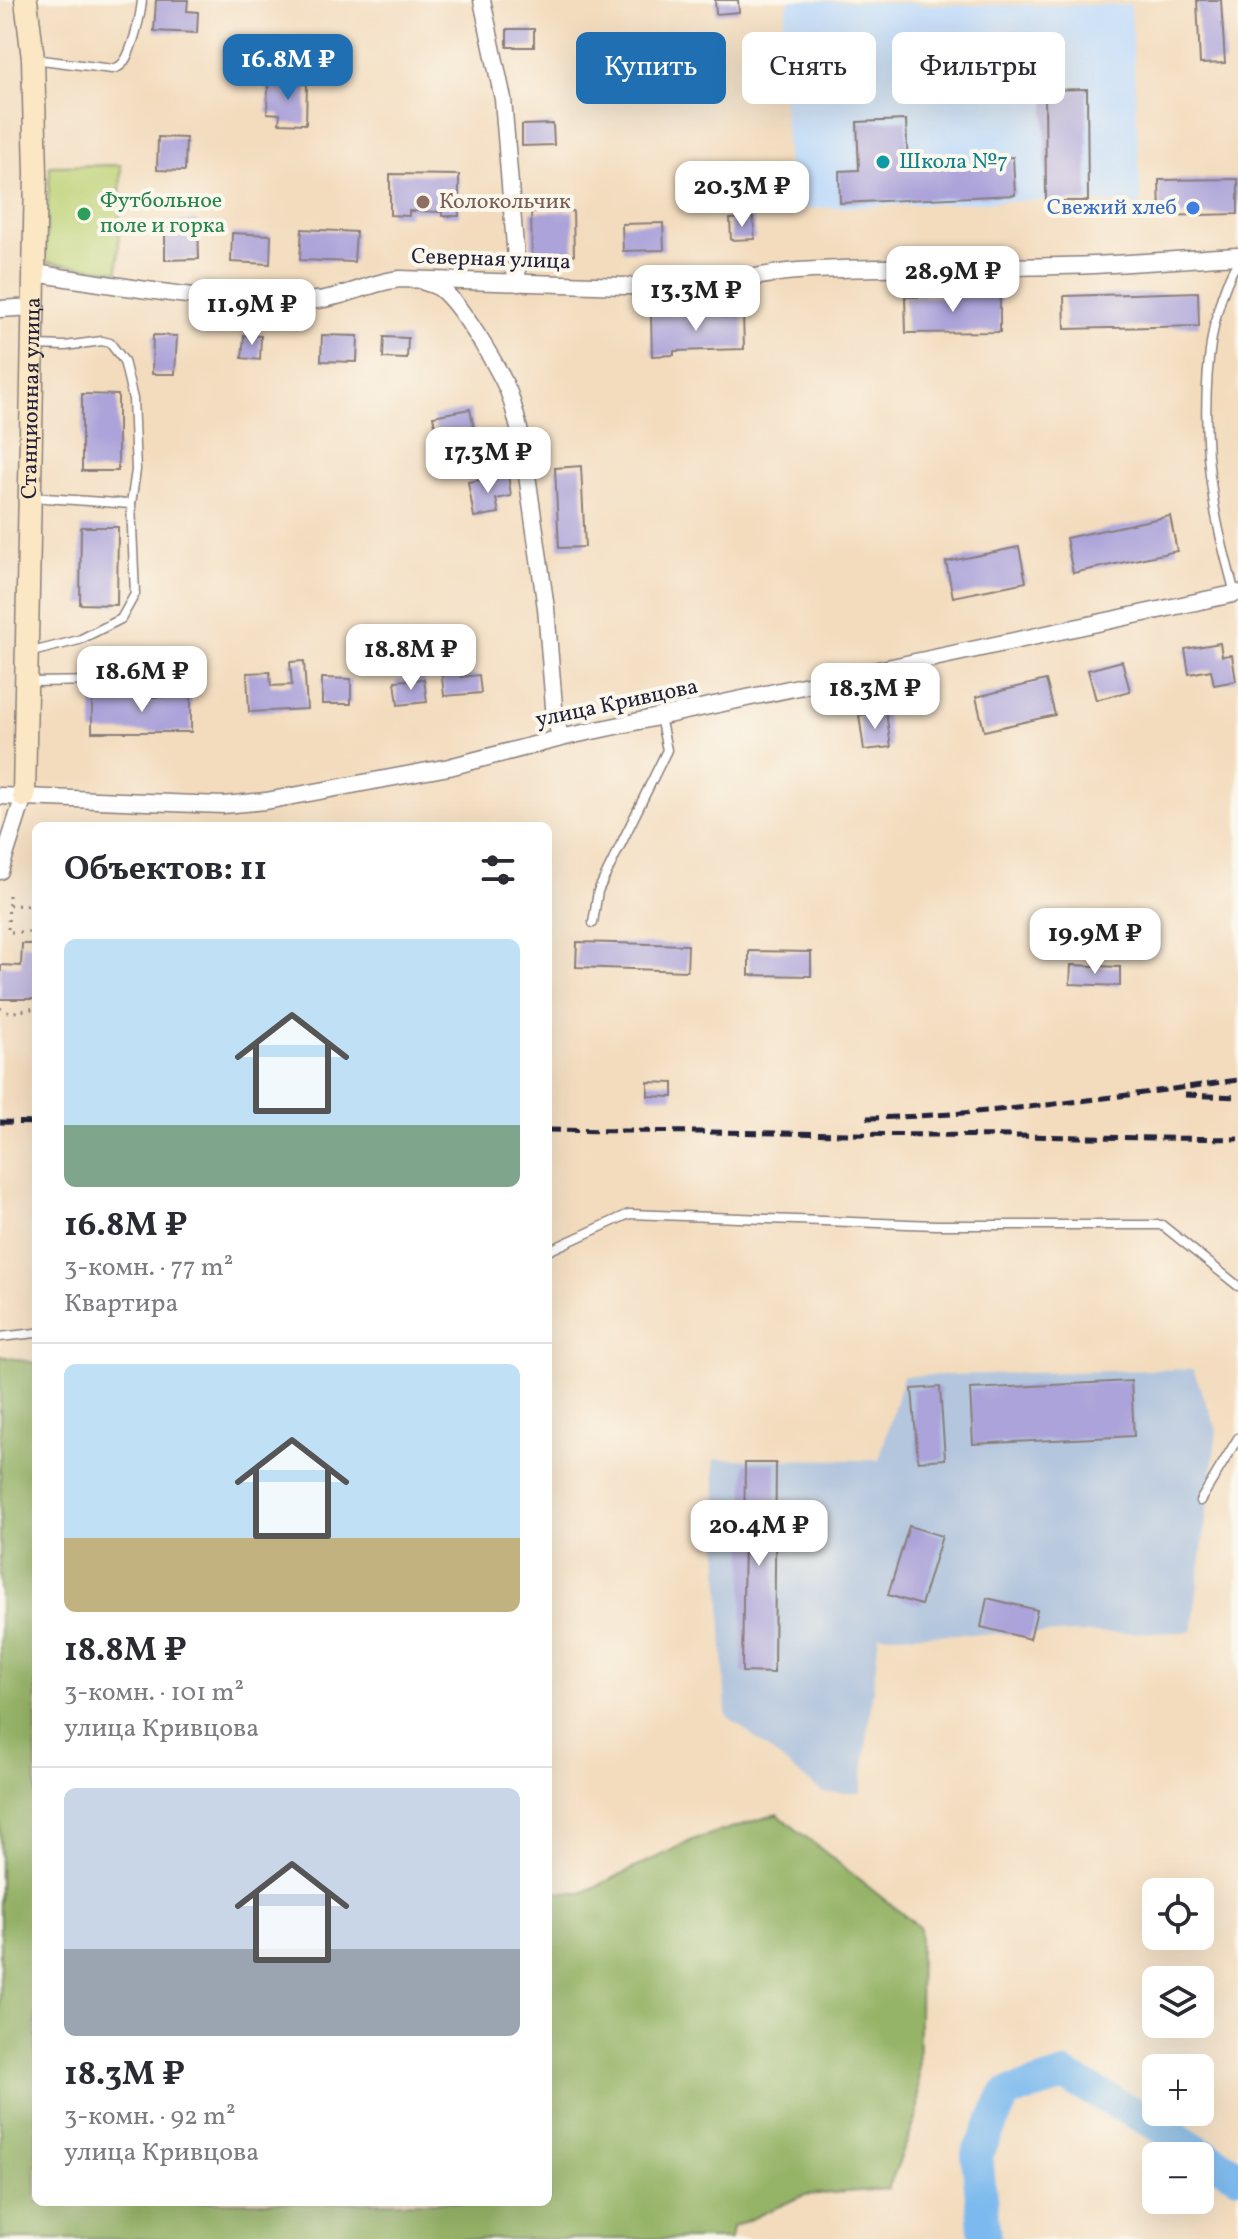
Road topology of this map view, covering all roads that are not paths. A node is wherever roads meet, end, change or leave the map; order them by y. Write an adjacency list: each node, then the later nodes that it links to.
1 (26, 0): 4 (street, Станционная улица)
2 (142, 0): 4 (lane)
3 (482, 0): 8 (street)
4 (33, 59): 6 (street, Станционная улица)
5 (1238, 258): 8 (street, Северная улица); 14 (lane)
6 (34, 273): 7 (street, Северная улица); 9 (street, Станционная улица)
7 (415, 279): 8 (street, Северная улица); 19 (street)
8 (518, 283)
9 (34, 307): 10 (street); 11 (street, Станционная улица)
10 (0, 309)
11 (33, 345): 12 (street, Станционная улица); 13 (lane)
12 (30, 496): 13 (lane); 15 (street, Станционная улица)
13 (131, 504): 15 (lane)
14 (1236, 593): 18 (street, улица Кривцова)
15 (28, 653): 17 (street, Станционная улица)
16 (191, 680): 17 (lane)
17 (27, 682): 21 (street, Станционная улица)
18 (660, 717): 19 (street, улица Кривцова); 23 (lane)
19 (561, 738): 21 (street, улица Кривцова)
20 (0, 796): 21 (street, улица Кривцова)
21 (24, 796): 22 (street)
22 (0, 871)
23 (593, 923)
24 (552, 1249): 25 (lane)
25 (1238, 1286)
26 (32, 1333): 27 (lane)
27 (0, 1337)
28 (1238, 1438): 29 (lane)
29 (1200, 1501)

